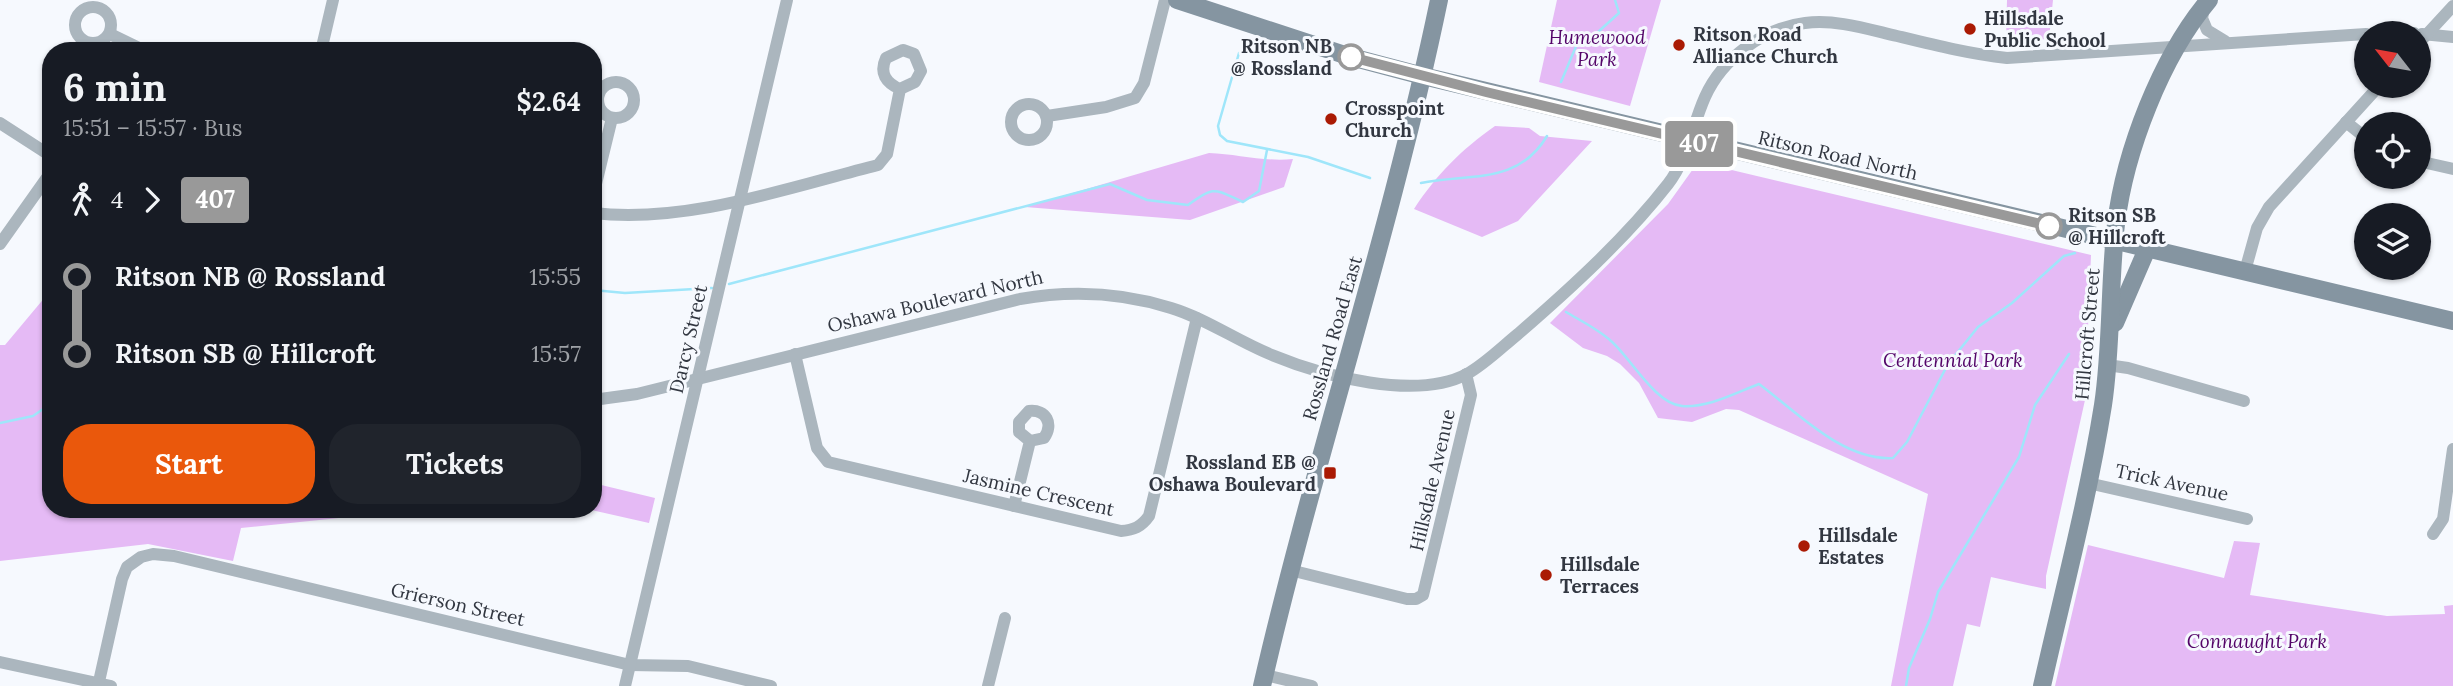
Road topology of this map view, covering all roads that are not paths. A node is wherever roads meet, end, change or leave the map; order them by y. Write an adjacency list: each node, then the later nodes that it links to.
1 (333, 0): 14 (street)
2 (787, 0): 31 (street, Darcy Street)
3 (1165, 0): 20 (street)
4 (1177, 0): 17 (main road, Ritson Road North)
5 (1439, 0): 17 (main road, Rossland Road East)
6 (2206, 3): 15 (street); 16 (main road, Hillcroft Street)
7 (2453, 6): 8 (street)
8 (2431, 26)
9 (110, 34): 13 (street)
10 (2354, 35): 15 (street, Oshawa Boulevard North)
11 (2431, 36): 12 (street)
12 (2453, 37)
13 (126, 42)
14 (323, 42)
15 (2228, 43): 16 (street, Oshawa Boulevard North)
16 (2178, 47): 25 (street, Oshawa Boulevard North); 33 (main road, Hillcroft Street)
17 (1423, 76): 25 (main road, Ritson Road North); 43 (main road, Rossland Road East)
18 (900, 89): 31 (street)
19 (2368, 98): 22 (street)
20 (1047, 116)
21 (612, 118): 27 (street)
22 (2346, 122): 24 (street); 36 (street)
23 (0, 123): 26 (street)
24 (2354, 128)
25 (1689, 141): 33 (main road, Ritson Road North); 42 (street, Oshawa Boulevard North)
26 (42, 150)
27 (602, 159)
28 (2431, 164): 29 (street)
29 (2453, 169)
30 (42, 185): 34 (street)
31 (741, 198): 32 (street); 44 (street, Darcy Street)
32 (602, 214)
33 (2115, 242): 35 (main road, Ritson Road North); 39 (main road, Hillcroft Street)
34 (0, 244)
35 (2147, 249): 36 (main road, Ritson Road North); 39 (main road)
36 (2245, 271): 38 (main road, Ritson Road North)
37 (1197, 318): 40 (street, Oshawa Boulevard North); 43 (street, Oshawa Boulevard North); 50 (street, Jasmine Crescent)
38 (2453, 321)
39 (2109, 343): 41 (main road, Hillcroft Street)
40 (795, 354): 44 (street, Oshawa Boulevard North); 50 (street, Jasmine Crescent)
41 (2108, 365): 46 (street); 49 (main road, Hillcroft Street)
42 (1466, 374): 43 (street, Oshawa Boulevard North); 53 (street, Hillsdale Avenue)
43 (1344, 376): 53 (main road, Rossland Road East)
44 (698, 379): 45 (street, Oshawa Boulevard North); 56 (street, Darcy Street)
45 (602, 399)
46 (2244, 401)
47 (1030, 442): 50 (street)
48 (2453, 449): 52 (street)
49 (2088, 483): 51 (street, Trick Avenue); 63 (main road, Hillcroft Street)
50 (1014, 506)
51 (2247, 519)
52 (2432, 534)
53 (1290, 570): 57 (main road, Rossland Road East)
54 (1005, 618): 61 (street)
55 (0, 662): 58 (street)
56 (630, 665): 58 (street, Grierson Street); 59 (street, Darcy Street); 60 (street, Grierson Street)
57 (1264, 681): 62 (street)
58 (102, 685)
59 (625, 686)
60 (771, 686)
61 (988, 686)
62 (1312, 686)
63 (2042, 686)

